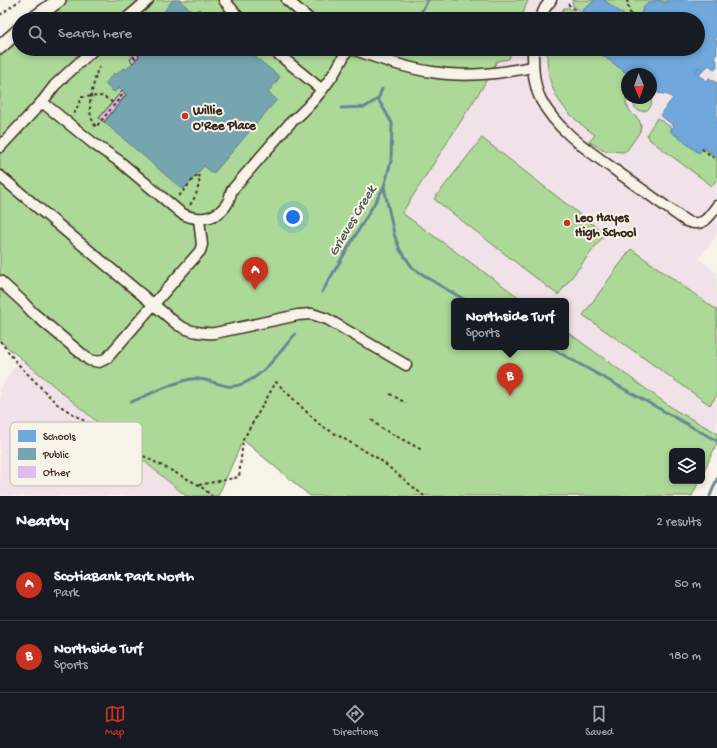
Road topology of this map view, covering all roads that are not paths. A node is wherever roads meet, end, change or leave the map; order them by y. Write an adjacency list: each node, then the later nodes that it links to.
1 (148, 0): 7 (street)
2 (224, 0): 8 (street)
3 (287, 0): 9 (street)
4 (551, 0): 10 (street)
5 (51, 2): 6 (main road)
6 (41, 12)
7 (134, 12)
8 (234, 12)
9 (300, 12)
10 (543, 12)
11 (12, 36): 12 (main road)
12 (0, 46)
13 (86, 56): 20 (street)
14 (280, 56): 19 (street)
15 (343, 56): 19 (street)
16 (372, 56): 18 (street)
17 (533, 56): 18 (street)
18 (532, 67): 23 (street)
19 (321, 90): 24 (street)
20 (42, 102): 21 (street); 24 (street)
21 (0, 147)
22 (0, 176): 26 (street)
23 (717, 206)
24 (199, 218): 26 (street)
25 (0, 281): 26 (street)
26 (154, 306): 27 (street)
27 (406, 365)

